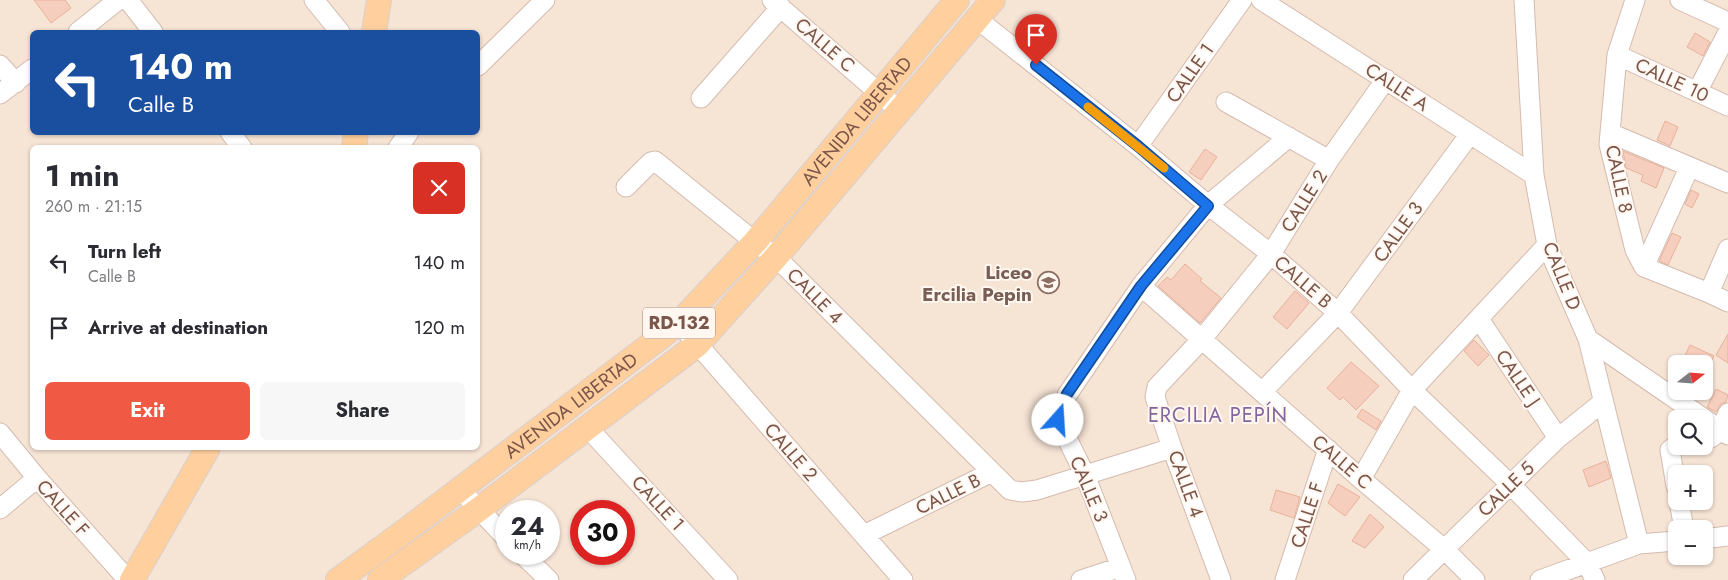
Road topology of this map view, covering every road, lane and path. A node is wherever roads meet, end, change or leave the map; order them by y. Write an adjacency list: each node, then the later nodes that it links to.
1 (118, 0): 16 (street)
2 (128, 0): 17 (street)
3 (314, 0): 18 (street)
4 (379, 0): 19 (main road)
5 (545, 0): 22 (street)
6 (957, 0): 27 (main road, AVENIDA LIBERTAD / RD-132)
7 (993, 0): 15 (main road, AVENIDA LIBERTAD / RD-132)
8 (1242, 0): 37 (street, CALLE 1)
9 (1261, 0): 25 (street, CALLE A)
10 (1524, 0): 40 (street, CALLE D)
11 (1635, 0): 21 (street, CALLE 8)
12 (1680, 0): 14 (street)
13 (776, 4): 27 (street, CALLE C); 30 (street)
14 (1721, 13)
15 (977, 19): 33 (main road, AVENIDA LIBERTAD / RD-132); 37 (street, CALLE B)
16 (80, 30)
17 (151, 30)
18 (338, 30)
19 (374, 30)
20 (1728, 32): 28 (street)
21 (1616, 54): 28 (street, CALLE 10); 34 (street, CALLE 8)
22 (480, 64)
23 (0, 65): 26 (street)
24 (30, 71): 26 (street)
25 (1386, 79): 35 (street, CALLE A); 38 (street, CALLE 2)
26 (16, 83): 29 (street)
27 (879, 92): 33 (street, CALLE C); 44 (main road, AVENIDA LIBERTAD / RD-132)
28 (1697, 92): 32 (street, CALLE 10)
29 (0, 94)
30 (701, 98)
31 (1226, 102): 36 (street)
32 (1728, 106)
33 (900, 111): 48 (main road, AVENIDA LIBERTAD / RD-132)
34 (1610, 133): 39 (street); 49 (street, CALLE 8)
35 (1470, 134): 40 (street, CALLE A); 53 (street, CALLE 3)
36 (1289, 138): 38 (street); 43 (street, CALLE 3)
37 (1138, 146): 43 (street, CALLE B)
38 (1329, 160): 47 (street, CALLE 2)
39 (1690, 168): 41 (street); 49 (street)
40 (1534, 175): 45 (street, CALLE D)
41 (1728, 183)
42 (626, 187): 44 (street, CALLE 4)
43 (1208, 206): 47 (street, CALLE B); 50 (street, CALLE 3)
44 (755, 242): 48 (street, CALLE 4); 55 (main road, AVENIDA LIBERTAD / RD-132)
45 (1547, 245): 54 (street); 57 (street, CALLE D)
46 (1728, 249): 51 (street)
47 (1271, 254): 53 (street, CALLE B); 56 (street, CALLE 2)
48 (776, 257): 58 (main road, AVENIDA LIBERTAD / RD-132); 72 (street, CALLE 4)
49 (1644, 268): 51 (street)
50 (1141, 286): 56 (street, CALLE C); 73 (street, CALLE 3)
51 (1709, 293): 52 (street)
52 (1728, 302)
53 (1338, 313): 60 (street, CALLE B); 61 (street, CALLE 3)
54 (1479, 319): 60 (street); 68 (street, CALLE J)
55 (679, 323): 58 (street, CALLE 2); 63 (main road, AVENIDA LIBERTAD / RD-132)
56 (1202, 339): 59 (street, CALLE 2); 61 (street, CALLE C)
57 (1588, 339): 62 (street, CALLE D); 64 (street)
58 (697, 345): 65 (main road, AVENIDA LIBERTAD / RD-132); 81 (street, CALLE 2)
59 (1157, 387): 69 (street, CALLE 4)
60 (1412, 390): 75 (street); 76 (street, CALLE B)
61 (1262, 392): 70 (street, CALLE C)
62 (1603, 402): 68 (street, CALLE 5); 85 (street, CALLE D)
63 (556, 416): 65 (street, CALLE 1); 77 (main road, AVENIDA LIBERTAD / RD-132)
64 (1725, 426): 67 (street)
65 (580, 432): 79 (main road, AVENIDA LIBERTAD / RD-132); 96 (street, CALLE 1)
66 (0, 433): 74 (street, CALLE F)
67 (1713, 436)
68 (1558, 438): 76 (street, CALLE 5)
69 (1172, 448): 73 (street, CALLE B); 98 (street, CALLE 4)
70 (1328, 449): 75 (street, CALLE C); 99 (street, CALLE F)
71 (207, 450): 92 (main road)
72 (992, 472): 73 (street, CALLE B); 81 (street, CALLE B)
73 (1085, 475): 89 (street, CALLE 3)
74 (37, 478): 78 (street); 91 (street, CALLE F)
75 (1361, 479): 86 (street, CALLE C)
76 (1511, 485): 86 (street, CALLE 5); 88 (street, CALLE B)
77 (460, 489): 79 (street); 93 (main road, AVENIDA LIBERTAD / RD-132)
78 (0, 508)
79 (478, 510): 80 (street); 94 (main road, AVENIDA LIBERTAD / RD-132)
80 (495, 527)
81 (864, 535): 90 (street, CALLE 2)
82 (1728, 536): 83 (street)
83 (1713, 537)
84 (1668, 542): 85 (street)
85 (1640, 544): 88 (street)
86 (1444, 549): 100 (street, CALLE 5); 101 (street, CALLE C)
87 (533, 565): 95 (street)
88 (1591, 572): 102 (street)
89 (1124, 573): 97 (street)
90 (893, 577)
91 (128, 580)
92 (132, 580)
93 (338, 580)
94 (380, 580)
95 (549, 580)
96 (728, 580)
97 (1081, 580)
98 (1221, 580)
99 (1285, 580)
100 (1413, 580)
101 (1475, 580)
102 (1540, 580)

